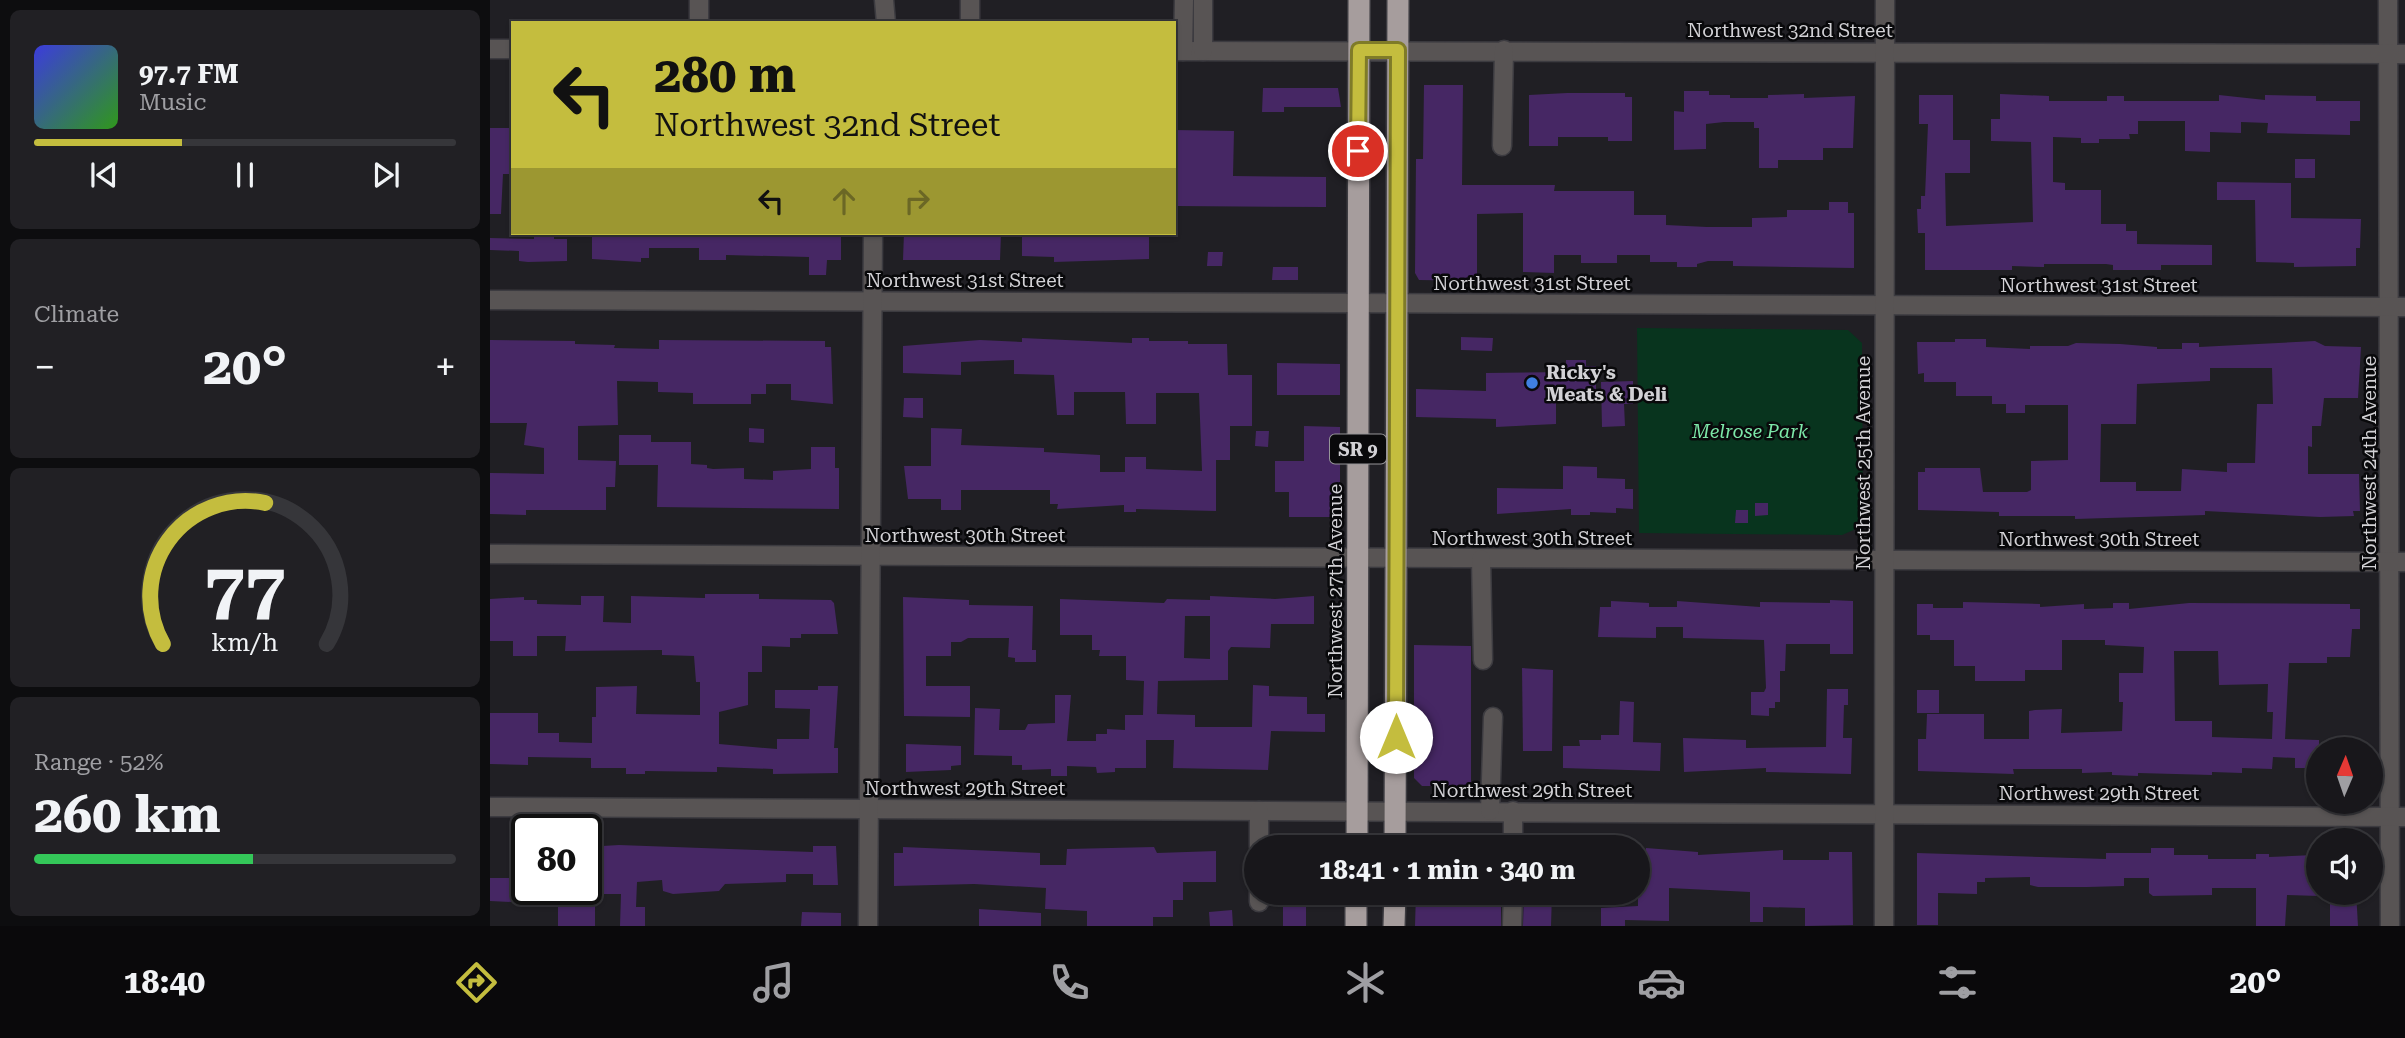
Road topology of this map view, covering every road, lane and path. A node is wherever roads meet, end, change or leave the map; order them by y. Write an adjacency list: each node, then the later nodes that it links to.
1 (699, 0): 10 (street)
2 (884, 0): 11 (street)
3 (970, 0): 12 (street)
4 (1184, 0): 18 (street)
5 (1203, 0): 19 (street)
6 (1359, 0): 15 (highway, Northwest 27th Avenue / SR 9)
7 (1398, 0): 16 (highway, SR 9)
8 (1885, 0): 20 (street, Northwest 25th Avenue)
9 (2388, 0): 21 (street, Northwest 24th Avenue)
10 (699, 21)
11 (886, 21)
12 (970, 21)
13 (490, 49): 14 (street)
14 (511, 50)
15 (1359, 50): 16 (street, Northwest 32nd Street); 19 (street, Northwest 32nd Street); 26 (highway, Northwest 27th Avenue / SR 9)
16 (1398, 50): 17 (street, Northwest 32nd Street); 27 (highway, SR 9)
17 (1504, 50): 20 (street, Northwest 32nd Street); 22 (street)
18 (1178, 51): 19 (street, Northwest 32nd Street)
19 (1203, 51)
20 (1885, 52): 21 (street, Northwest 32nd Street); 28 (street, Northwest 25th Avenue)
21 (2396, 54): 29 (street, Northwest 24th Avenue)
22 (1502, 146)
23 (873, 235): 25 (street)
24 (490, 299): 25 (street, Northwest 31st Street)
25 (872, 300): 26 (street, Northwest 31st Street); 31 (street)
26 (1358, 303): 27 (street, Northwest 31st Street); 32 (highway, Northwest 27th Avenue / SR 9)
27 (1396, 303): 28 (street, Northwest 31st Street); 34 (highway, SR 9)
28 (1884, 305): 29 (street, Northwest 31st Street); 33 (street, Northwest 25th Avenue)
29 (2398, 307): 36 (street, Northwest 24th Avenue)
30 (490, 554): 31 (street, Northwest 30th Street)
31 (870, 556): 32 (street, Northwest 30th Street); 40 (street)
32 (1357, 558): 34 (street, Northwest 30th Street); 41 (highway, Northwest 27th Avenue / SR 9)
33 (1884, 558): 35 (street, Northwest 30th Street); 36 (street, Northwest 30th Street); 46 (street, Northwest 25th Avenue)
34 (1396, 559): 35 (street, Northwest 30th Street); 42 (highway, SR 9)
35 (1481, 559): 37 (street)
36 (2398, 562): 47 (street, Northwest 24th Avenue)
37 (1483, 660)
38 (1493, 717): 44 (street)
39 (490, 807): 40 (street, Northwest 29th Street)
40 (870, 809): 43 (street, Northwest 29th Street); 55 (street)
41 (1357, 810): 42 (street, Northwest 29th Street); 43 (street, Northwest 29th Street); 49 (highway, Northwest 27th Avenue / SR 9)
42 (1395, 810): 44 (street, Northwest 29th Street); 50 (highway, SR 9)
43 (1259, 811): 48 (street)
44 (1490, 811): 45 (street, Northwest 29th Street)
45 (1513, 811): 46 (street, Northwest 29th Street); 51 (street)
46 (1885, 813): 47 (street, Northwest 29th Street); 59 (street, Northwest 25th Avenue)
47 (2398, 817): 60 (street, Northwest 24th Avenue)
48 (1259, 835)
49 (1357, 835)
50 (1395, 835)
51 (1513, 835)
52 (1356, 905): 56 (highway)
53 (1395, 905): 57 (highway)
54 (1513, 905): 58 (street)
55 (868, 926)
56 (1356, 926)
57 (1394, 926)
58 (1512, 926)
59 (1884, 926)
60 (2390, 926)

